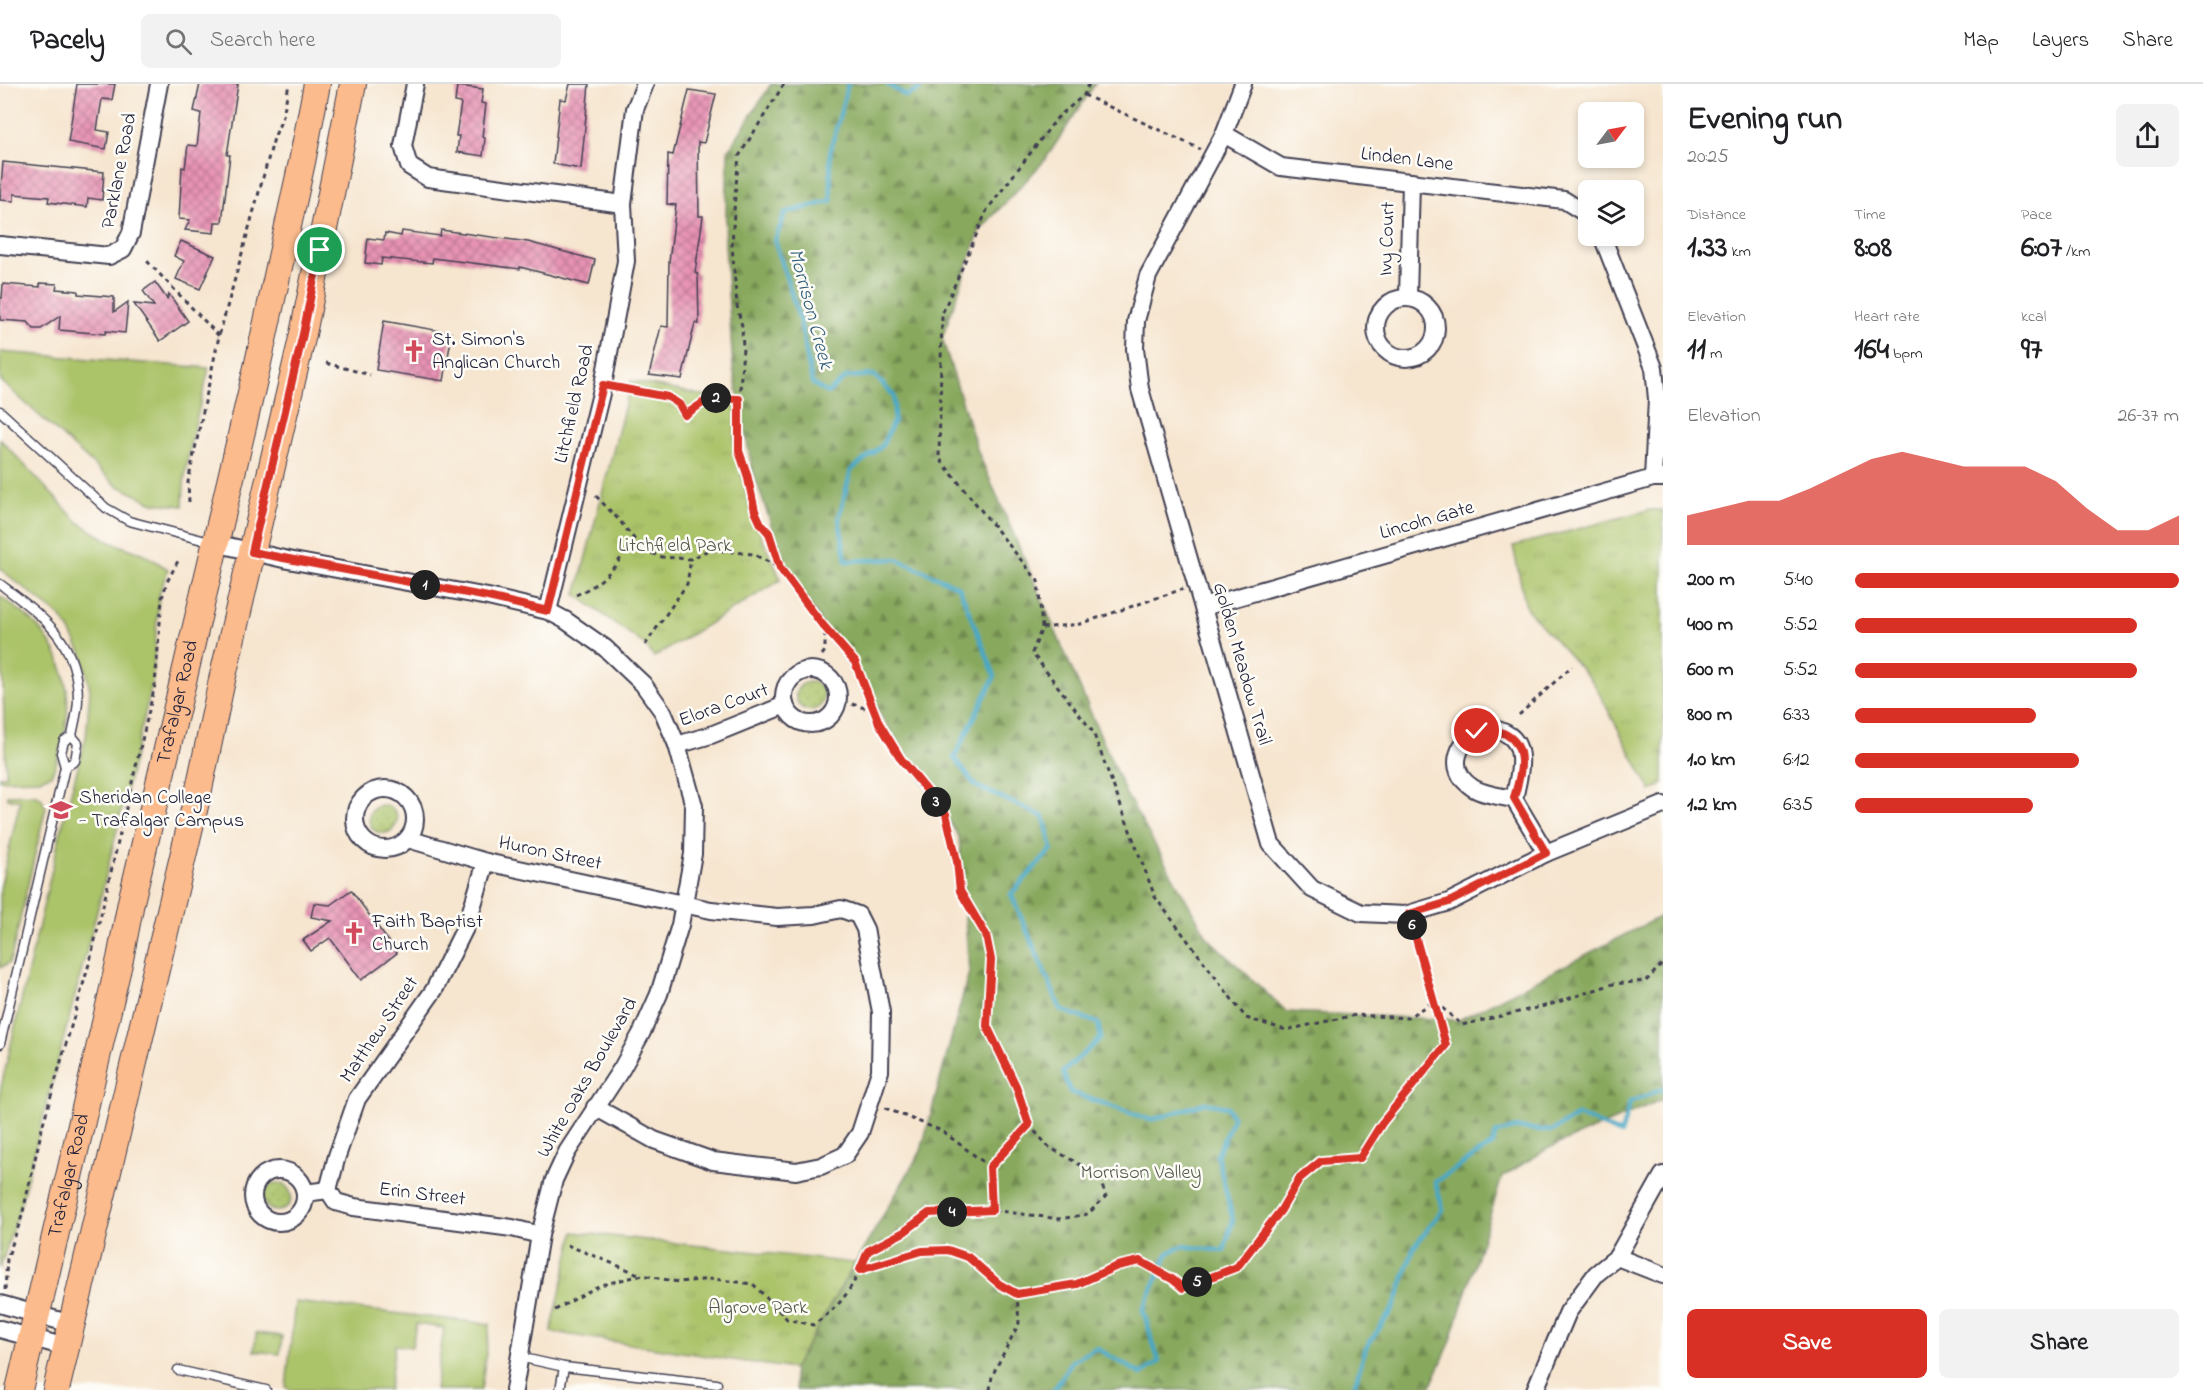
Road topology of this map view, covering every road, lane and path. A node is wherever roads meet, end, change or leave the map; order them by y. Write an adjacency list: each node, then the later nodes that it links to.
1 (159, 84): 16 (street, Parklane Road)
2 (289, 84): 20 (path)
3 (317, 84): 30 (main road, Trafalgar Road)
4 (353, 84): 31 (main road, Trafalgar Road)
5 (415, 84): 14 (street)
6 (645, 84): 14 (street, Litchfield Road)
7 (784, 84): 24 (path)
8 (1089, 84): 10 (path)
9 (1243, 84): 11 (street, Golden Meadow Trail)
10 (1084, 95): 12 (path); 40 (path)
11 (1224, 134): 12 (street, Golden Meadow Trail); 13 (street, Linden Lane)
12 (1213, 154): 36 (street, Golden Meadow Trail)
13 (1411, 182): 15 (street, Linden Lane); 19 (street, Ivy Court)
14 (623, 204): 23 (street, Litchfield Road)
15 (1578, 209)
16 (0, 245)
17 (1606, 246): 26 (street)
18 (147, 261): 20 (path)
19 (1408, 297)
20 (219, 336): 28 (path)
21 (326, 363): 22 (path)
22 (370, 375)
23 (603, 385): 24 (path); 39 (street, Litchfield Road)
24 (739, 399): 34 (path)
25 (0, 411): 30 (lane)
26 (1658, 478): 38 (street, Lincoln Gate)
27 (596, 496): 29 (path)
28 (189, 502)
29 (634, 541): 33 (path); 37 (path)
30 (215, 543): 31 (street, White Oaks Boulevard); 80 (main road, Trafalgar Road)
31 (252, 552): 39 (street, White Oaks Boulevard); 82 (main road, Trafalgar Road)
32 (179, 559): 76 (path)
33 (691, 559): 34 (path); 42 (path)
34 (780, 568): 41 (path)
35 (0, 584): 49 (lane)
36 (1196, 584): 38 (street, Golden Meadow Trail); 40 (path)
37 (576, 595)
38 (1203, 607): 58 (street, Golden Meadow Trail)
39 (548, 611): 50 (street, White Oaks Boulevard)
40 (1042, 628): 60 (path)
41 (825, 629): 43 (path); 47 (path)
42 (645, 645)
43 (822, 655)
44 (1572, 666): 48 (path)
45 (852, 704): 47 (path)
46 (785, 705): 50 (street, Elora Court)
47 (875, 711): 64 (path)
48 (1519, 715)
49 (72, 736): 51 (lane); 51 (lane)
50 (677, 745): 57 (street, White Oaks Boulevard)
51 (66, 768): 61 (lane)
52 (1514, 798): 52 (street); 55 (street)
53 (1663, 805): 55 (street, Golden Meadow Trail)
54 (408, 838): 56 (street, Huron Street)
55 (1546, 853): 58 (street, Golden Meadow Trail)
56 (486, 862): 57 (street, Huron Street); 67 (street, Matthew Street)
57 (685, 903): 62 (street, White Oaks Boulevard); 62 (street, Huron Street)
58 (1409, 914): 60 (path)
59 (1663, 963): 60 (path)
60 (1434, 1001): 77 (path)
61 (0, 1044)
62 (595, 1107): 70 (street, White Oaks Boulevard)
63 (885, 1108): 65 (path)
64 (1029, 1125): 65 (path); 69 (path)
65 (990, 1167): 69 (path)
66 (1663, 1175): 72 (street)
67 (328, 1190): 68 (street); 70 (street, Erin Street)
68 (305, 1193)
69 (992, 1210): 73 (path)
70 (540, 1235): 83 (street, White Oaks Boulevard)
71 (567, 1245): 74 (path)
72 (1617, 1257): 75 (street); 93 (street)
73 (860, 1270): 74 (path); 77 (path)
74 (643, 1275): 79 (path)
75 (1663, 1275)
76 (6, 1283)
77 (1017, 1294): 92 (path)
78 (0, 1304): 80 (street)
79 (555, 1310)
80 (34, 1326): 81 (street); 82 (street); 82 (street); 87 (main road, Trafalgar Road)
81 (0, 1329)
82 (68, 1335): 88 (main road, Trafalgar Road)
83 (518, 1356): 84 (lane); 90 (street, White Oaks Boulevard)
84 (564, 1366): 86 (lane); 91 (lane)
85 (178, 1370): 89 (lane)
86 (717, 1384)
87 (19, 1390)
88 (56, 1390)
89 (266, 1390)
90 (514, 1390)
91 (560, 1390)
92 (990, 1390)
93 (1535, 1390)

